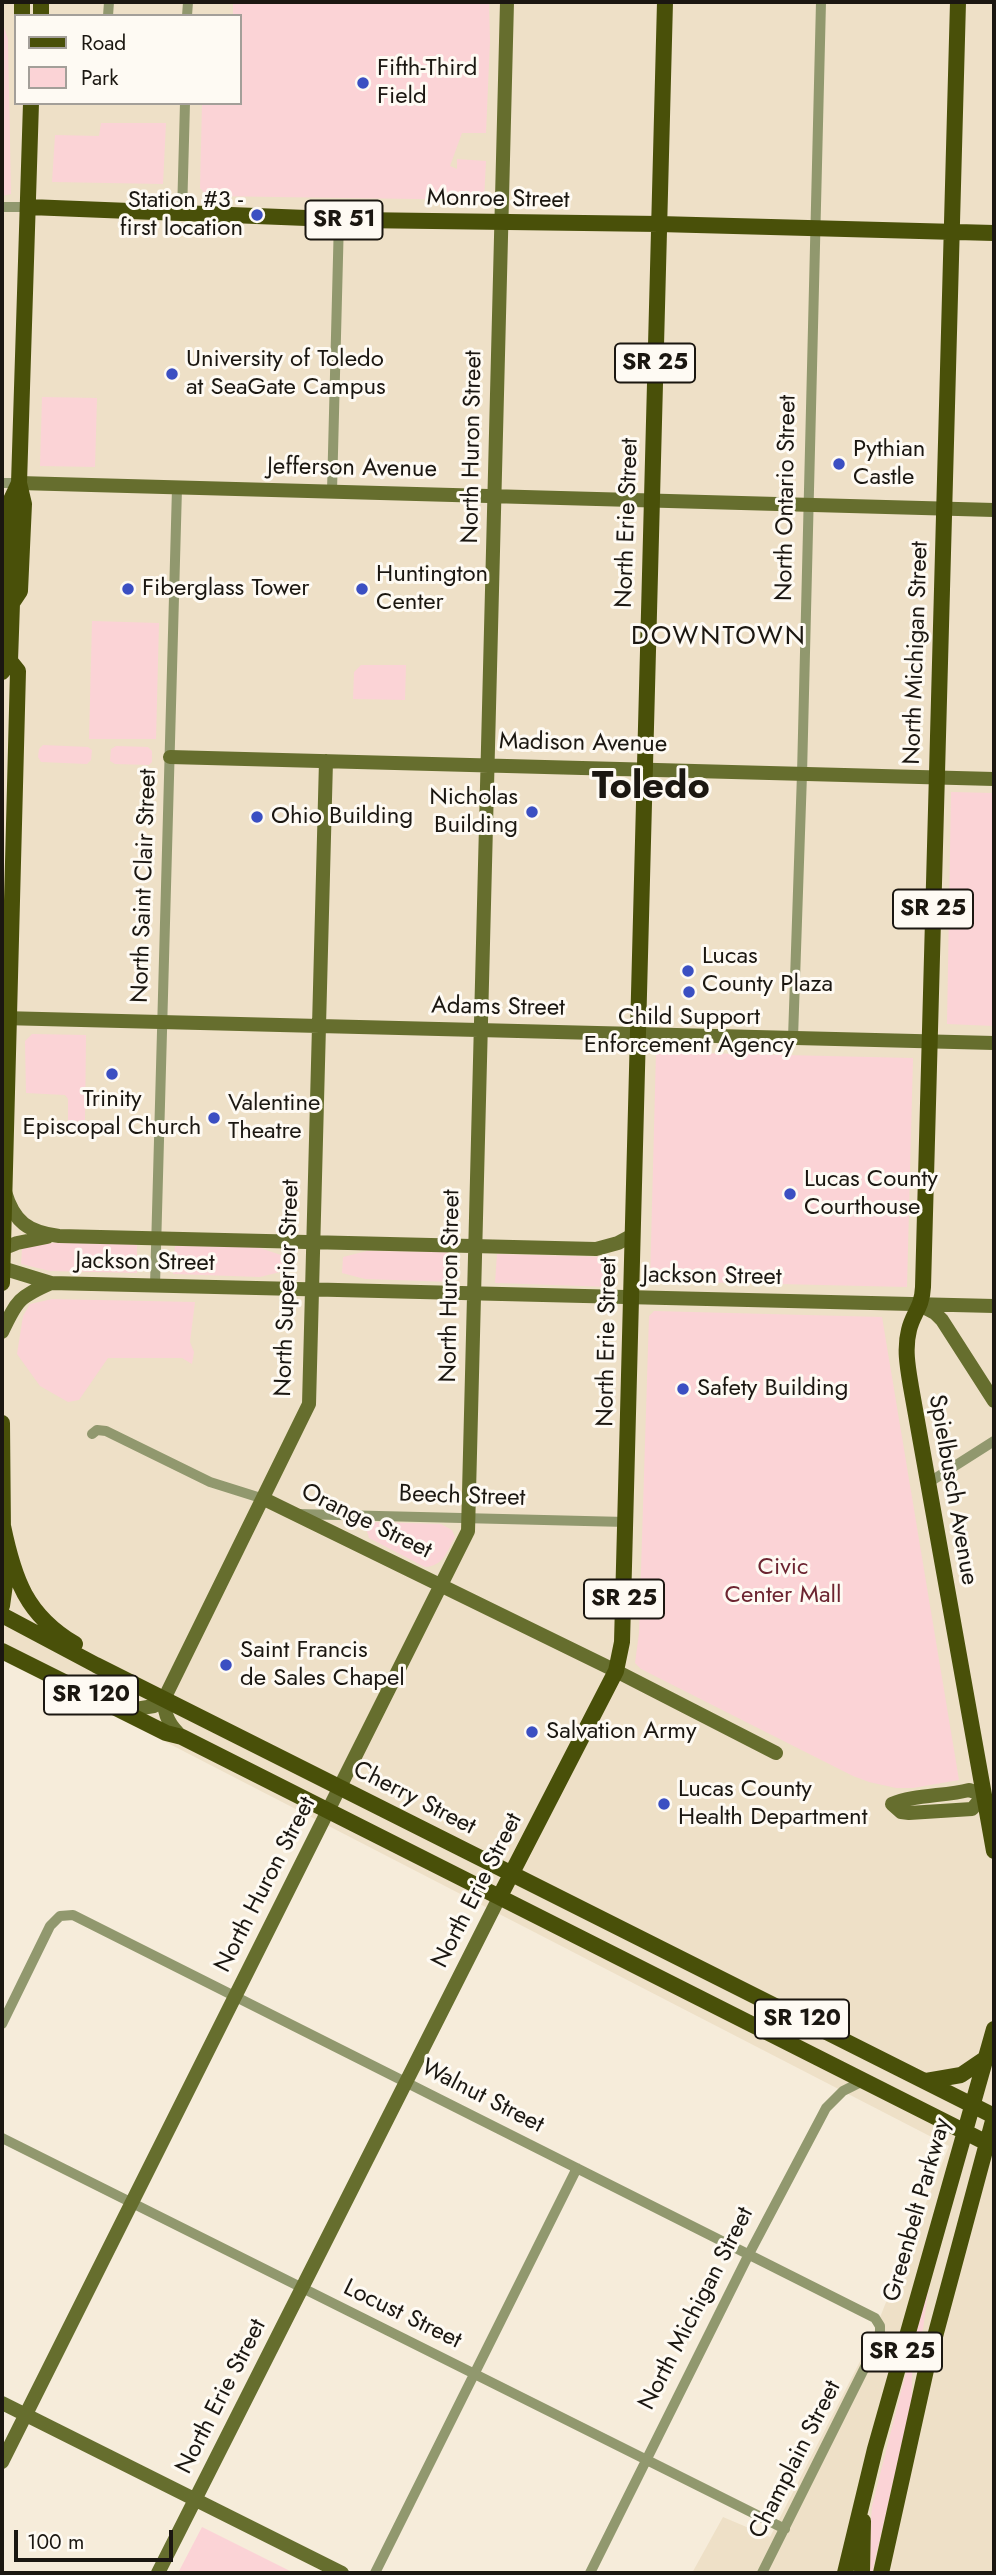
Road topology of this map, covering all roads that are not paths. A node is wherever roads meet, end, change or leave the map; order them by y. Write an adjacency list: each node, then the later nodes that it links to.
1 (507, 2): 11 (street, North Huron Street)
2 (664, 2): 12 (main road, North Erie Street / SR 25)
3 (821, 2): 13 (street, North Ontario Street)
4 (958, 2): 14 (main road, North Michigan Street / SR 25)
5 (31, 105): 8 (main road)
6 (185, 105): 9 (street)
7 (2, 207): 8 (street, Monroe Street)
8 (29, 207): 9 (main road, Monroe Street / SR 51); 17 (main road)
9 (182, 214): 10 (main road, Monroe Street / SR 51)
10 (339, 219): 11 (main road, Monroe Street / SR 51); 19 (street)
11 (502, 223): 12 (main road, Monroe Street / SR 51); 20 (street, North Huron Street)
12 (659, 224): 13 (main road, Monroe Street / SR 51); 21 (main road, North Erie Street / SR 25)
13 (815, 228): 14 (main road, Monroe Street / SR 51); 22 (street, North Ontario Street)
14 (954, 231): 15 (main road, Monroe Street / SR 51); 23 (main road, North Michigan Street / SR 25)
15 (994, 233)
16 (2, 482): 17 (street, Jefferson Avenue)
17 (19, 483): 18 (street, Jefferson Avenue); 25 (main road)
18 (177, 488): 19 (street, Jefferson Avenue); 27 (street, North Saint Clair Street)
19 (332, 491): 20 (street, Jefferson Avenue)
20 (495, 496): 21 (street, Jefferson Avenue); 29 (street, North Huron Street)
21 (651, 502): 22 (street, Jefferson Avenue); 30 (main road, North Erie Street / SR 25)
22 (807, 506): 23 (street, Jefferson Avenue); 31 (street, North Ontario Street)
23 (944, 509): 24 (street, Jefferson Avenue); 32 (main road, North Michigan Street / SR 25)
24 (994, 510)
25 (6, 666): 26 (main road)
26 (9, 746): 34 (main road)
27 (170, 757): 28 (street, Madison Avenue); 37 (street, North Saint Clair Street)
28 (326, 761): 29 (street, Madison Avenue); 38 (street, North Superior Street)
29 (488, 765): 30 (street, Madison Avenue); 39 (street, North Huron Street)
30 (644, 768): 31 (street, Madison Avenue); 40 (main road, North Erie Street / SR 25)
31 (802, 774): 32 (street, Madison Avenue); 41 (street, North Ontario Street)
32 (937, 777): 33 (street, Madison Avenue); 42 (main road, North Michigan Street / SR 25)
33 (994, 779)
34 (8, 806): 35 (main road)
35 (7, 898): 36 (main road)
36 (6, 1017): 37 (street, Adams Street); 44 (main road)
37 (163, 1022): 38 (street, Adams Street); 47 (street, North Saint Clair Street)
38 (318, 1027): 39 (street, Adams Street); 48 (street, North Superior Street)
39 (480, 1030): 40 (street, Adams Street); 49 (street, North Huron Street)
40 (637, 1034): 41 (street, Adams Street); 45 (main road, North Erie Street / SR 25)
41 (793, 1038): 42 (street, Adams Street)
42 (930, 1041): 43 (street, Adams Street); 58 (main road, North Michigan Street / SR 25)
43 (994, 1042)
44 (4, 1189): 46 (street, Jackson Street); 50 (main road)
45 (634, 1235): 49 (street, Jackson Street); 57 (main road, North Erie Street / SR 25)
46 (59, 1236): 47 (street, Jackson Street); 50 (street, Jackson Street)
47 (156, 1238): 48 (street, Jackson Street); 54 (street, North Saint Clair Street)
48 (313, 1242): 49 (street, Jackson Street); 55 (street, North Superior Street)
49 (474, 1246): 56 (street, North Huron Street)
50 (2, 1249): 51 (main road)
51 (2, 1268): 52 (main road); 53 (street, Jackson Street)
52 (2, 1283)
53 (51, 1283): 54 (street, Jackson Street); 60 (street, Jackson Street)
54 (155, 1285): 55 (street, Jackson Street)
55 (311, 1290): 56 (street, Jackson Street); 66 (street, North Superior Street)
56 (473, 1294): 57 (street, Jackson Street); 68 (street, North Huron Street)
57 (633, 1298): 58 (street, Jackson Street); 69 (main road, North Erie Street / SR 25)
58 (921, 1305): 59 (street, Jackson Street); 61 (street); 65 (main road, Spielbusch Avenue / SR 25)
59 (994, 1306)
60 (2, 1332)
61 (994, 1401)
62 (2, 1423): 70 (main road)
63 (92, 1434): 66 (street, Orange Street)
64 (994, 1441): 65 (street)
65 (928, 1483): 82 (main road, Spielbusch Avenue / SR 25)
66 (264, 1499): 67 (street, Orange Street); 77 (street, North Superior Street)
67 (296, 1514): 68 (street, Beech Street); 71 (street, Orange Street)
68 (469, 1518): 69 (street, Beech Street); 71 (street, North Huron Street)
69 (626, 1522): 75 (main road, North Erie Street / SR 25)
70 (3, 1526): 72 (main road); 76 (main road)
71 (442, 1585): 75 (street, Orange Street); 81 (street, North Huron Street)
72 (2, 1606)
73 (2, 1615): 76 (main road, Cherry Street / SR 120)
74 (2, 1651): 78 (main road, Cherry Street / SR 120)
75 (616, 1671): 80 (street, Orange Street); 85 (main road, North Erie Street / SR 25)
76 (117, 1674): 77 (main road, Cherry Street / SR 120)
77 (164, 1699): 78 (street); 79 (street); 81 (main road, Cherry Street / SR 120)
78 (123, 1711): 79 (main road, Cherry Street / SR 120)
79 (182, 1737): 83 (main road, Cherry Street / SR 120)
80 (776, 1753)
81 (340, 1788): 83 (street, North Huron Street); 85 (main road, Cherry Street / SR 120)
82 (989, 1791): 82 (street); 84 (main road, Spielbusch Avenue / SR 25)
83 (329, 1811): 86 (main road, Cherry Street / SR 120); 87 (street, North Huron Street)
84 (994, 1851)
85 (512, 1874): 86 (main road, North Erie Street / SR 25); 92 (main road, Cherry Street / SR 120)
86 (500, 1896): 91 (main road, Cherry Street); 93 (street, North Erie Street)
87 (236, 1995): 88 (street, Walnut Street); 93 (street, Walnut Street); 100 (street, North Huron Street)
88 (2, 2024)
89 (994, 2029): 90 (main road)
90 (986, 2058): 92 (main road); 94 (main road)
91 (863, 2081): 96 (main road, Cherry Street); 101 (street, North Michigan Street)
92 (926, 2081): 94 (main road, Cherry Street / SR 120)
93 (406, 2082): 99 (street, Walnut Street); 102 (street, North Erie Street)
94 (971, 2104): 95 (main road, Cherry Street / SR 120); 96 (main road, Greenbelt Parkway)
95 (994, 2116): 98 (main road, Greenbelt Parkway / SR 25)
96 (964, 2131): 98 (main road, Cherry Street); 110 (main road, Greenbelt Parkway / SR 25)
97 (2, 2138): 100 (street, Locust Street)
98 (991, 2145): 119 (main road, Greenbelt Parkway / SR 25)
99 (577, 2168): 101 (street, Walnut Street); 104 (street)
100 (130, 2204): 102 (street, Locust Street); 106 (street, North Huron Street)
101 (749, 2254): 103 (street, Walnut Street); 107 (street, North Michigan Street)
102 (302, 2290): 104 (street, Locust Street); 109 (street, North Erie Street)
103 (880, 2326): 111 (street, Champlain Street)
104 (475, 2374): 107 (street, Locust Street); 114 (street)
105 (2, 2403): 106 (street)
106 (25, 2415): 108 (street, North Huron Street); 109 (street)
107 (646, 2460): 111 (street, Locust Street); 115 (street, North Michigan Street)
108 (2, 2462)
109 (195, 2500): 112 (street, North Erie Street); 113 (street)
110 (863, 2501): 117 (main road, Greenbelt Parkway / SR 25); 118 (main road)
111 (785, 2529): 116 (street, Champlain Street)
112 (159, 2573)
113 (342, 2573)
114 (375, 2573)
115 (590, 2573)
116 (762, 2573)
117 (845, 2573)
118 (862, 2573)
119 (881, 2573)

